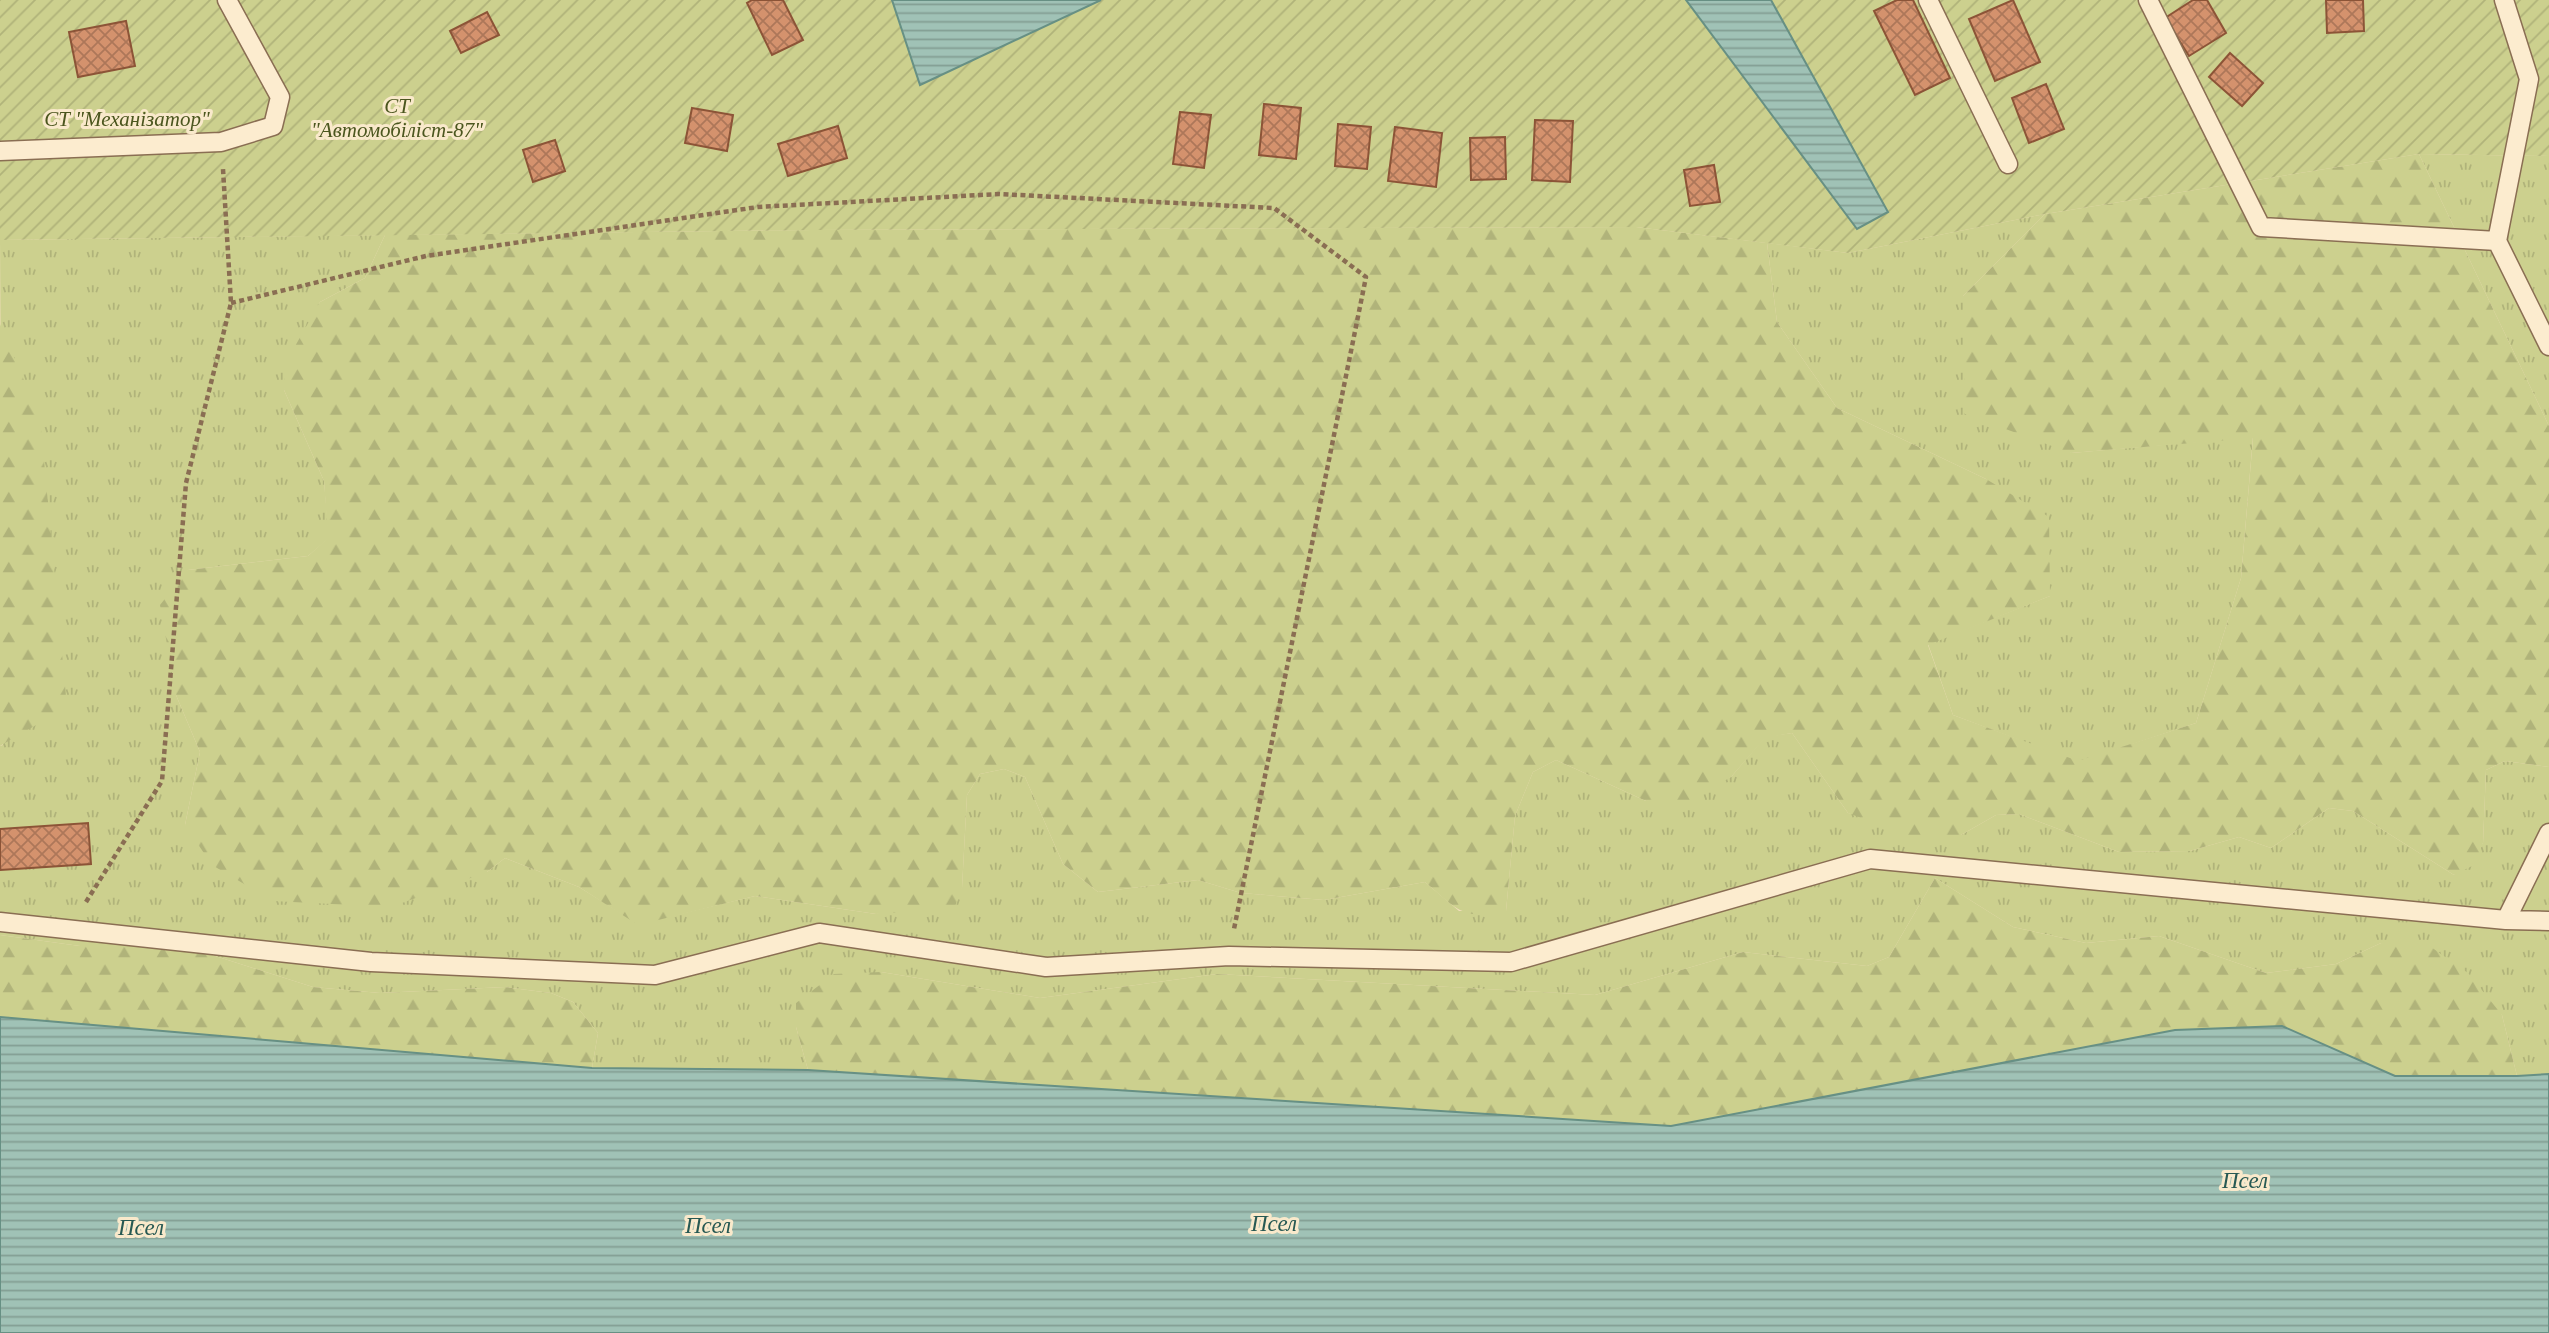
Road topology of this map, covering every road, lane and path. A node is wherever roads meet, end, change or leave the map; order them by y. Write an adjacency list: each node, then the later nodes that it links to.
1 (227, 0): 5 (lane)
2 (1928, 0): 7 (lane)
3 (2148, 0): 8 (lane)
4 (2504, 0): 8 (lane)
5 (221, 142): 6 (lane); 9 (path)
6 (0, 151)
7 (2008, 164)
8 (2497, 241): 10 (lane)
9 (232, 303): 15 (path); 16 (path)
10 (2549, 346)
11 (2549, 833): 12 (lane)
12 (2506, 920): 13 (lane); 16 (lane)
13 (2549, 921)
14 (0, 922): 15 (lane)
15 (69, 929): 16 (lane)
16 (1228, 956)

